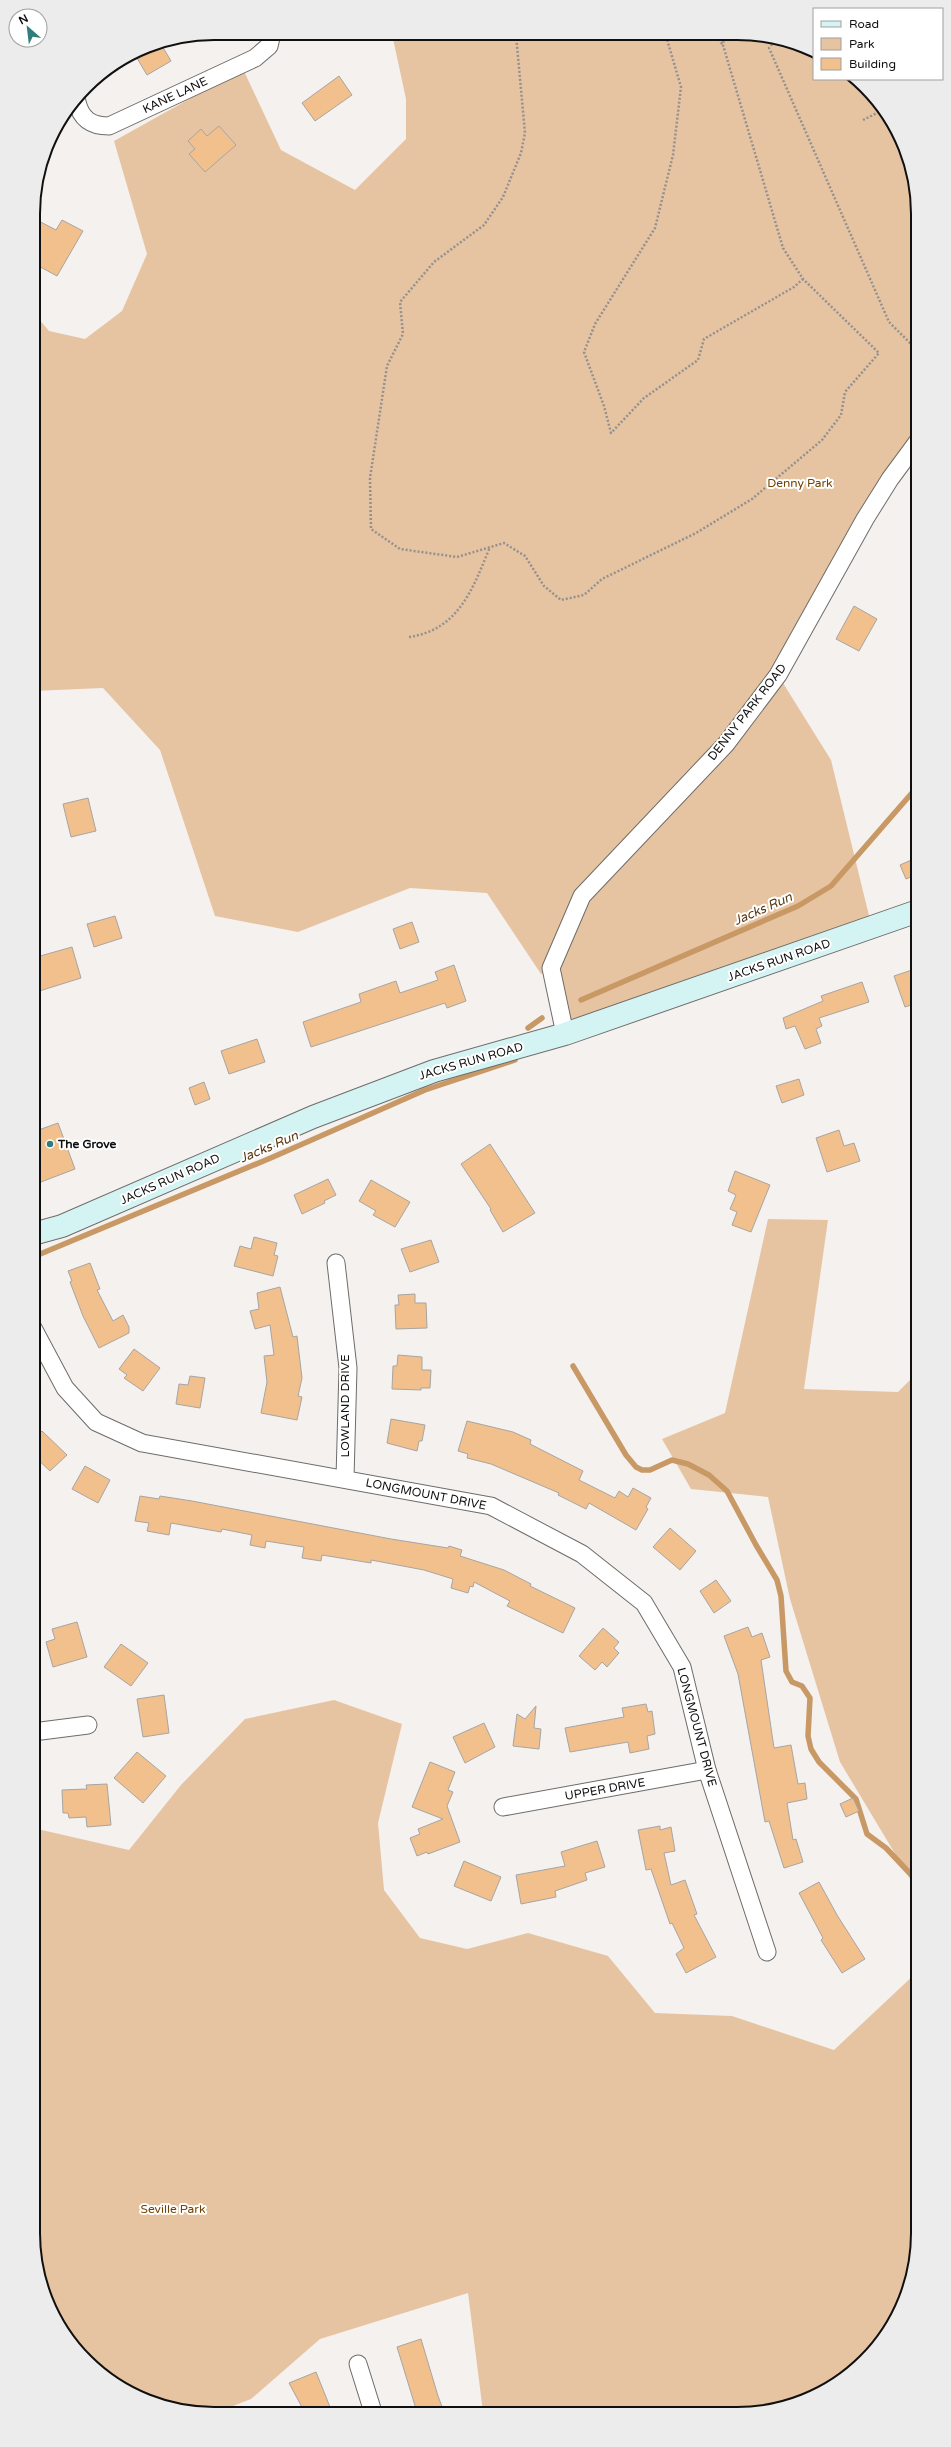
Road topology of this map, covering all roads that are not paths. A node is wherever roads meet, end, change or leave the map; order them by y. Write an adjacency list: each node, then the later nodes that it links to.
1 (270, 40): 2 (street, KANE LANE)
2 (78, 105)
3 (911, 450): 5 (street, DENNY PARK ROAD)
4 (911, 914): 5 (street, JACKS RUN ROAD)
5 (565, 1034): 6 (street, JACKS RUN ROAD)
6 (40, 1232)
7 (336, 1263): 9 (street, LOWLAND DRIVE)
8 (40, 1341): 9 (street, LONGMOUNT DRIVE)
9 (344, 1478): 12 (street, LONGMOUNT DRIVE)
10 (88, 1725): 11 (street)
11 (40, 1731)
12 (707, 1770): 13 (street, UPPER DRIVE); 14 (street, LONGMOUNT DRIVE)
13 (503, 1807)
14 (767, 1952)
15 (358, 2364): 16 (street)
16 (371, 2407)

